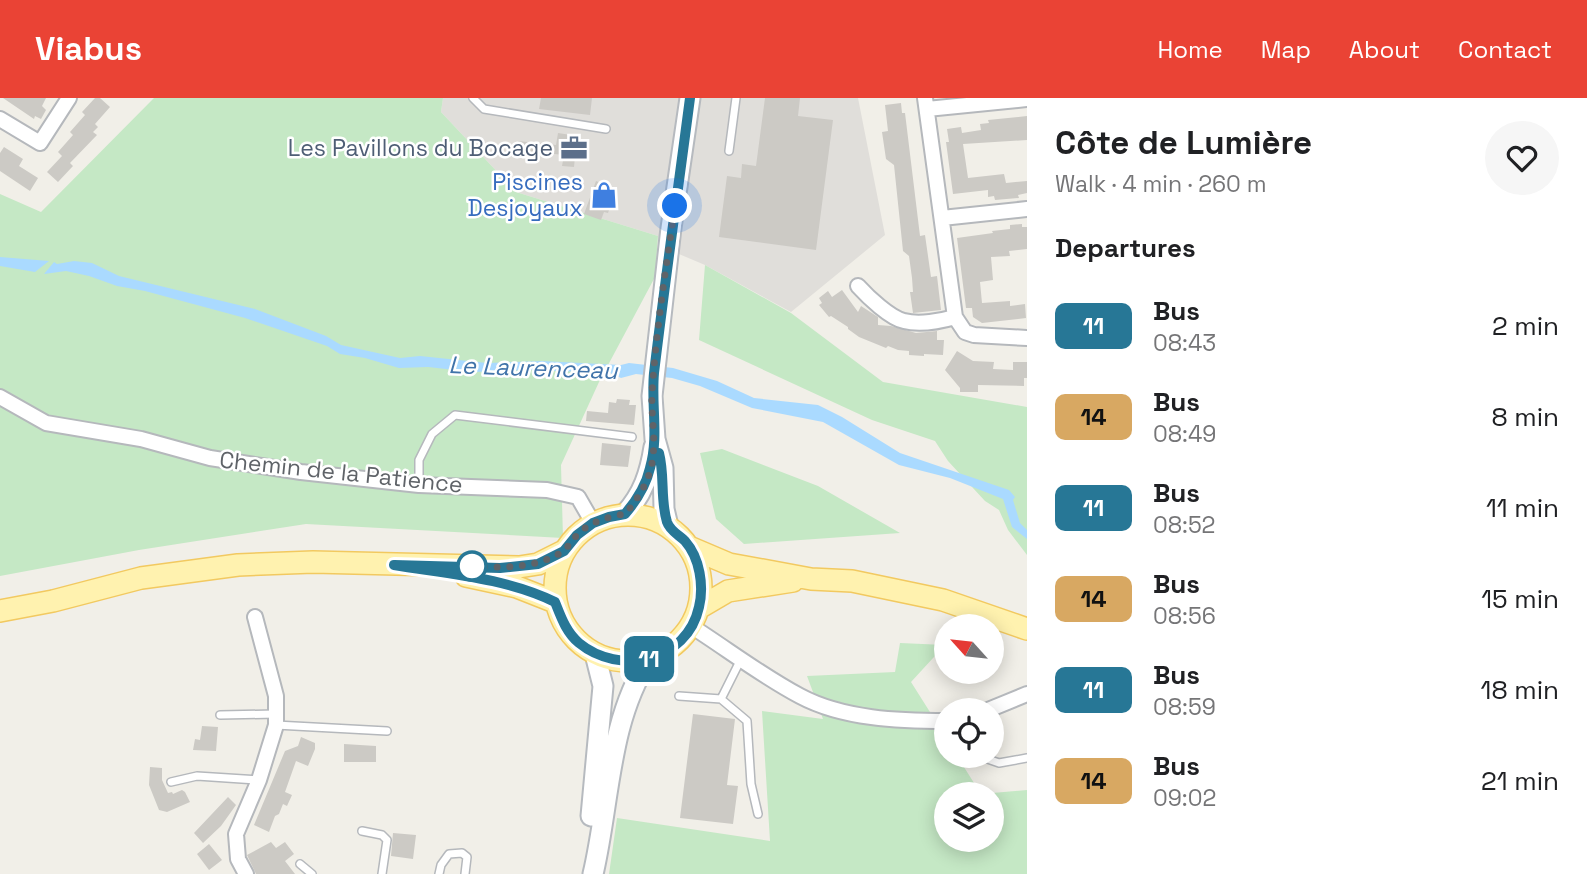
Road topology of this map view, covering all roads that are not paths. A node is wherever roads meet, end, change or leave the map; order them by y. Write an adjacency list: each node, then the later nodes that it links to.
1 (69, 98): 7 (street)
2 (473, 98): 8 (lane)
3 (690, 98): 17 (main road)
4 (736, 98): 9 (lane)
5 (1027, 99): 6 (street)
6 (926, 103): 11 (street)
7 (0, 119)
8 (606, 129)
9 (729, 151)
10 (1027, 209): 11 (street)
11 (942, 218): 13 (street)
12 (858, 286): 13 (street)
13 (955, 317): 14 (street)
14 (1027, 338)
15 (0, 397): 18 (street, Chemin de la Patience)
16 (632, 437): 18 (lane)
17 (655, 439): 19 (main road); 21 (main road)
18 (419, 485): 20 (street, Chemin de la Patience)
19 (625, 514): 20 (main road); 21 (main road)
20 (593, 523): 23 (main road)
21 (668, 526): 22 (main road)
22 (689, 547): 25 (main road); 30 (main road)
23 (564, 551): 24 (main road); 27 (main road)
24 (394, 565): 26 (main road); 27 (main road)
25 (811, 579): 30 (main road); 32 (main road)
26 (52, 601): 28 (main road); 31 (main road)
27 (555, 602): 33 (main road)
28 (0, 611)
29 (256, 617): 41 (street)
30 (695, 617): 34 (street); 35 (main road)
31 (0, 626)
32 (1027, 629)
33 (595, 654): 35 (main road); 56 (main road)
34 (741, 658): 38 (lane); 42 (street)
35 (649, 659): 56 (main road)
36 (1027, 694): 39 (street)
37 (679, 696): 38 (lane)
38 (721, 699): 48 (lane)
39 (1004, 703)
40 (220, 715): 41 (lane)
41 (276, 720): 43 (lane); 46 (street)
42 (934, 720)
43 (387, 731)
44 (1027, 758): 45 (lane)
45 (1004, 762)
46 (258, 780): 47 (lane); 51 (street)
47 (171, 782)
48 (758, 814)
49 (362, 831): 53 (lane)
50 (300, 864): 52 (lane)
51 (246, 874)
52 (312, 874)
53 (382, 874)
54 (439, 874): 55 (lane)
55 (465, 874)
56 (591, 874)

